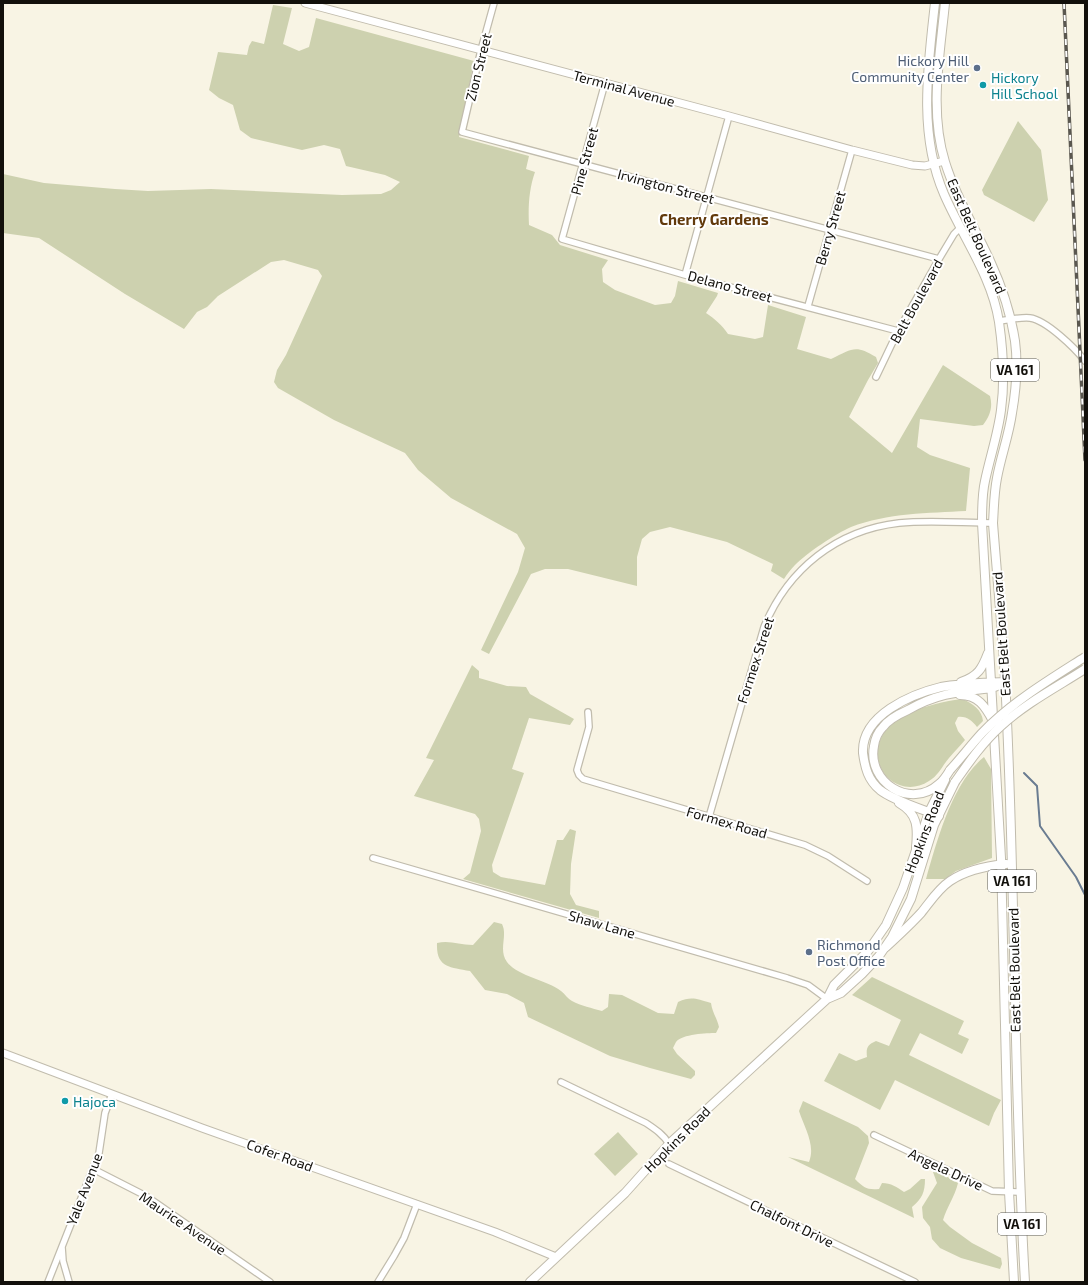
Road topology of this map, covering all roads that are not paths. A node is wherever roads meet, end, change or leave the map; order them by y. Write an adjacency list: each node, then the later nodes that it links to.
1 (304, 3): 6 (street, Terminal Avenue)
2 (494, 3): 6 (street, Zion Street)
3 (935, 3): 7 (main road, East Belt Boulevard / VA 161)
4 (945, 3): 5 (main road, East Belt Boulevard / VA 161)
5 (942, 37): 7 (main road); 12 (main road, East Belt Boulevard / VA 161)
6 (481, 50): 8 (street, Terminal Avenue); 10 (street, Zion Street)
7 (930, 52): 14 (main road, East Belt Boulevard / VA 161)
8 (605, 83): 9 (street, Terminal Avenue); 13 (street, Pine Street)
9 (729, 116): 11 (street, Terminal Avenue); 15 (street)
10 (462, 132): 13 (street, Irvington Street)
11 (852, 150): 14 (street, Terminal Avenue); 17 (street, Berry Street)
12 (944, 161): 14 (street, Terminal Avenue); 22 (main road, East Belt Boulevard / VA 161)
13 (584, 163): 15 (street, Irvington Street); 18 (street, Pine Street)
14 (934, 164): 16 (main road, East Belt Boulevard / VA 161)
15 (706, 197): 17 (street, Irvington Street); 20 (street)
16 (960, 228): 19 (street, Belt Boulevard); 23 (main road, East Belt Boulevard / VA 161)
17 (830, 229): 19 (street, Irvington Street); 21 (street, Berry Street)
18 (562, 240): 20 (street, Delano Street)
19 (939, 259): 24 (street, Belt Boulevard)
20 (685, 274): 21 (street, Delano Street)
21 (808, 306): 24 (street, Delano Street)
22 (1010, 320): 23 (street); 25 (street); 28 (main road, East Belt Boulevard / VA 161)
23 (999, 321): 27 (main road, East Belt Boulevard / VA 161)
24 (898, 331): 26 (street, Belt Boulevard)
25 (1085, 361)
26 (876, 377)
27 (982, 523): 28 (street, Formex Street); 29 (main road, East Belt Boulevard / VA 161); 41 (street, Formex Street)
28 (993, 523): 32 (main road, East Belt Boulevard / VA 161)
29 (989, 648): 33 (main road, East Belt Boulevard / VA 161); 34 (main road)
30 (1085, 657): 38 (main road, Hopkins Road, bridge)
31 (1085, 670): 42 (main road, Hopkins Road, bridge)
32 (1005, 682): 33 (main road); 45 (main road, East Belt Boulevard / VA 161)
33 (992, 685): 34 (main road); 35 (main road); 37 (main road, East Belt Boulevard / VA 161)
34 (950, 686): 39 (main road)
35 (944, 694): 37 (main road); 38 (main road)
36 (588, 712): 41 (street, Formex Road)
37 (994, 724): 46 (main road, East Belt Boulevard / VA 161)
38 (950, 770): 40 (main road, Hopkins Road)
39 (887, 794): 40 (main road); 43 (main road)
40 (929, 812): 42 (main road); 43 (main road, Hopkins Road)
41 (709, 816): 47 (street, Formex Road)
42 (939, 816): 48 (main road, Hopkins Road)
43 (916, 848): 49 (main road, Hopkins Road)
44 (373, 858): 49 (street, Shaw Lane)
45 (1012, 864): 46 (main road); 58 (main road, East Belt Boulevard / VA 161)
46 (1002, 865): 48 (main road); 57 (main road, East Belt Boulevard / VA 161)
47 (867, 881)
48 (886, 947): 49 (main road, Hopkins Road)
49 (827, 999): 54 (main road, Hopkins Road)
50 (3, 1053): 52 (street, Cofer Road)
51 (561, 1082): 54 (street)
52 (112, 1094): 56 (street, Yale Avenue); 59 (street, Cofer Road)
53 (874, 1135): 57 (street, Angela Drive)
54 (669, 1144): 61 (main road, Hopkins Road)
55 (669, 1164): 67 (street, Chalfont Drive)
56 (93, 1169): 60 (street, Yale Avenue); 64 (street, Maurice Avenue)
57 (1009, 1192): 58 (street, Angela Drive); 68 (main road, East Belt Boulevard / VA 161)
58 (1020, 1192): 69 (main road, East Belt Boulevard / VA 161)
59 (417, 1204): 61 (street, Cofer Road); 65 (street)
60 (62, 1245): 62 (street, Yale Avenue); 63 (street)
61 (556, 1257): 66 (main road, Hopkins Road)
62 (48, 1282)
63 (69, 1282)
64 (270, 1282)
65 (378, 1282)
66 (530, 1282)
67 (915, 1282)
68 (1014, 1282)
69 (1025, 1282)

